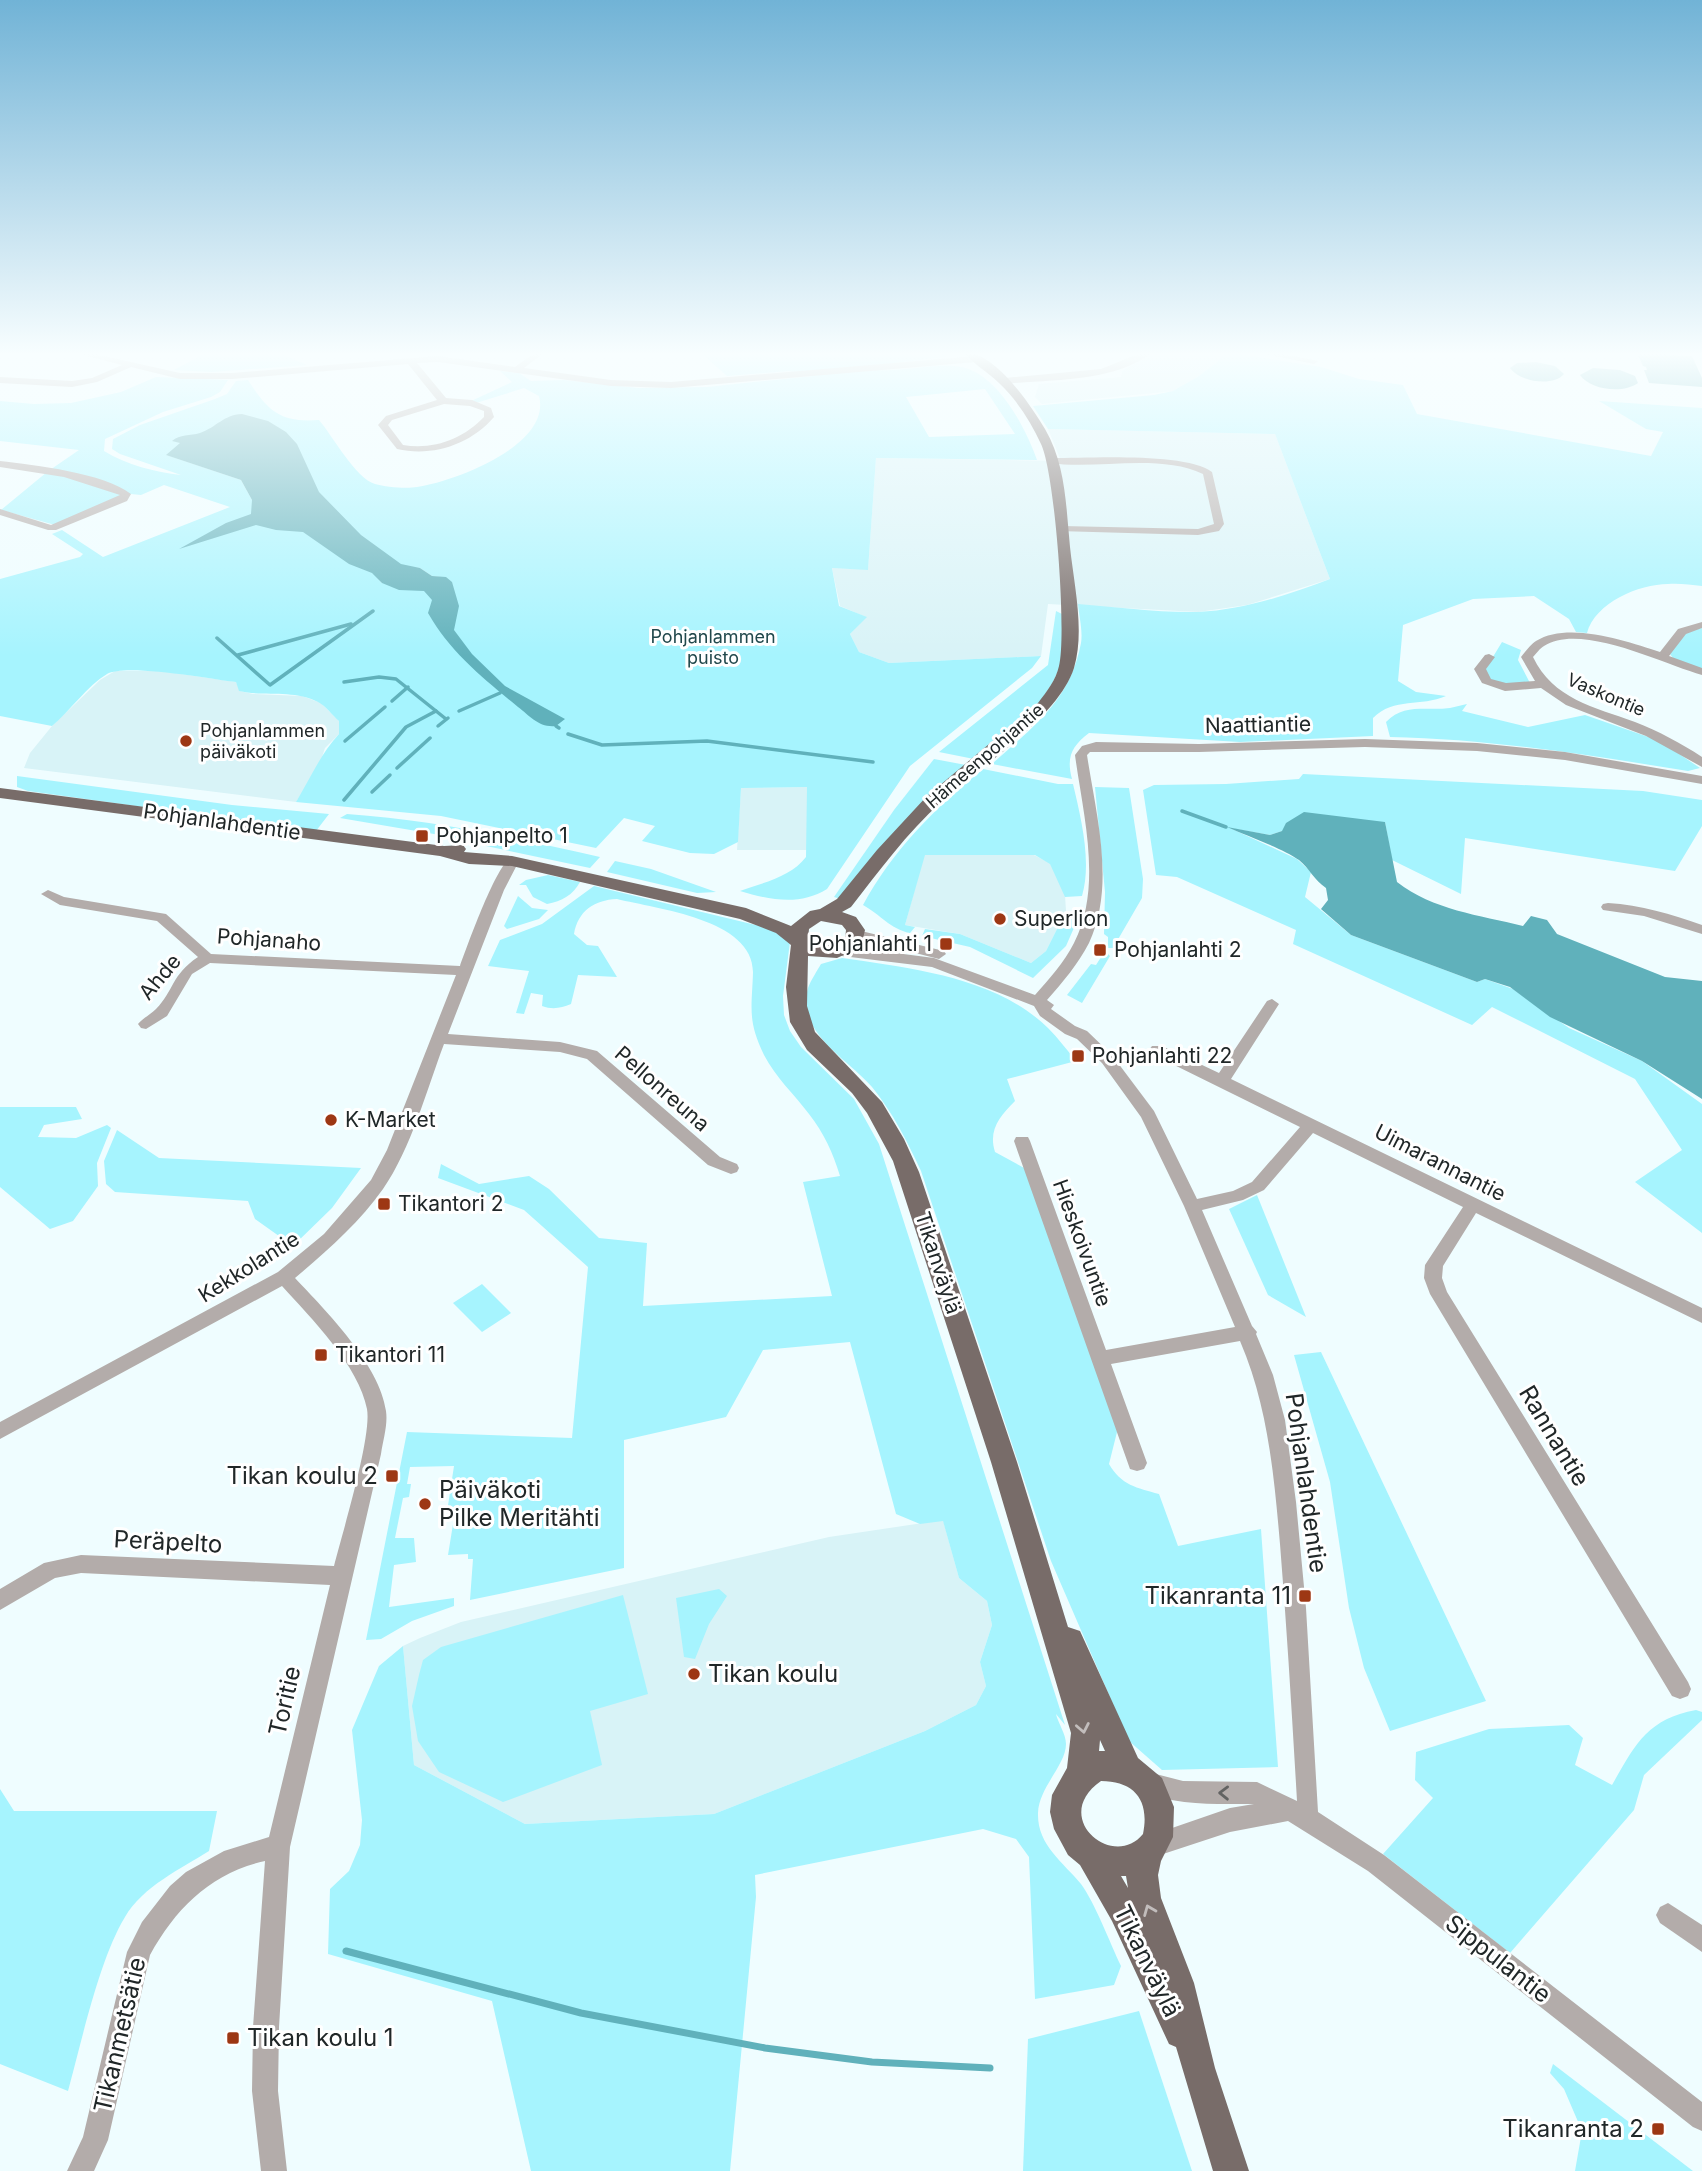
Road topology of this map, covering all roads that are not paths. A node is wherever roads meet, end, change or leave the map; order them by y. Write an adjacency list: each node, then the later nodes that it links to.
1 (1051, 453): 2 (main road, Hämeenpohjantie)
2 (1054, 461): 5 (main road, Hämeenpohjantie); 5 (street)
3 (0, 464): 4 (street)
4 (0, 512)
5 (1062, 529): 15 (main road, Hämeenpohjantie)
6 (1702, 625): 8 (street)
7 (1489, 657): 10 (street)
8 (1662, 658): 9 (street, Vaskontie); 10 (street, Vaskontie)
9 (1702, 672)
10 (1541, 684): 11 (street, Vaskontie)
11 (1702, 763)
12 (1702, 780): 28 (street, Naattiantie)
13 (0, 793): 14 (main road, Pohjanlahdentie)
14 (504, 860): 18 (main road, Pohjanlahdentie); 25 (street, Kekkolantie)
15 (866, 875): 19 (main road, Hämeenpohjantie); 20 (main road, Hämeenpohjantie)
16 (48, 894): 24 (street, Pohjanaho)
17 (1608, 907): 21 (street)
18 (746, 914): 19 (main road, Pohjanlahdentie); 22 (main road, Pohjanlahdentie)
19 (818, 915): 20 (main road); 22 (main road)
20 (855, 929): 23 (main road); 27 (street, Pohjanlahdentie)
21 (1702, 930)
22 (799, 942): 23 (main road); 26 (main road, Tikanväylä)
23 (838, 952): 26 (main road); 27 (street, Pohjanlahdentie)
24 (207, 958): 25 (street, Pohjanaho); 30 (street, Ahde)
25 (464, 971): 31 (street, Kekkolantie)
26 (796, 985): 45 (main road, Tikanväylä)
27 (1018, 994): 28 (street, Pohjanlahdentie)
28 (1039, 1002): 38 (street, Pohjanlahdentie)
29 (1272, 1004): 33 (street)
30 (146, 1024)
31 (438, 1038): 36 (street, Pellonreuna); 39 (street, Kekkolantie)
32 (1157, 1050): 33 (street, Uimarannantie)
33 (1221, 1082): 34 (street, Uimarannantie)
34 (1311, 1125): 37 (street, Uimarannantie); 38 (street)
35 (1022, 1141): 42 (street, Hieskoivuntie)
36 (731, 1168)
37 (1473, 1205): 40 (street, Uimarannantie); 48 (street, Rannantie)
38 (1192, 1206): 41 (street, Pohjanlahdentie)
39 (284, 1277): 43 (street, Kekkolantie); 46 (street, Toritie)
40 (1702, 1316)
41 (1248, 1332): 42 (street); 51 (street, Pohjanlahdentie)
42 (1100, 1359): 44 (street, Hieskoivuntie)
43 (0, 1431)
44 (1137, 1463)
45 (1037, 1568): 49 (main road, Tikanväylä, one-way to 49); 50 (main road, Tikanväylä)
46 (341, 1576): 47 (street, Peräpelto); 52 (street, Toritie)
47 (0, 1600)
48 (1680, 1689)
49 (1082, 1773): 50 (main road); 54 (main road)
50 (1137, 1775): 51 (street, Sippulantie, one-way to 50); 53 (main road)
51 (1297, 1814): 53 (street); 58 (street, Sippulantie)
52 (278, 1847): 59 (street, Tikanmetsätie); 60 (street, Toritie)
53 (1150, 1849): 54 (main road); 57 (main road, Tikanväylä, one-way to 53)
54 (1092, 1856): 57 (main road, Tikanväylä)
55 (1668, 1915): 56 (street)
56 (1702, 1940)
57 (1198, 2068): 61 (main road, Tikanväylä)
58 (1702, 2118)
59 (80, 2171)
60 (274, 2171)
61 (1231, 2171)

